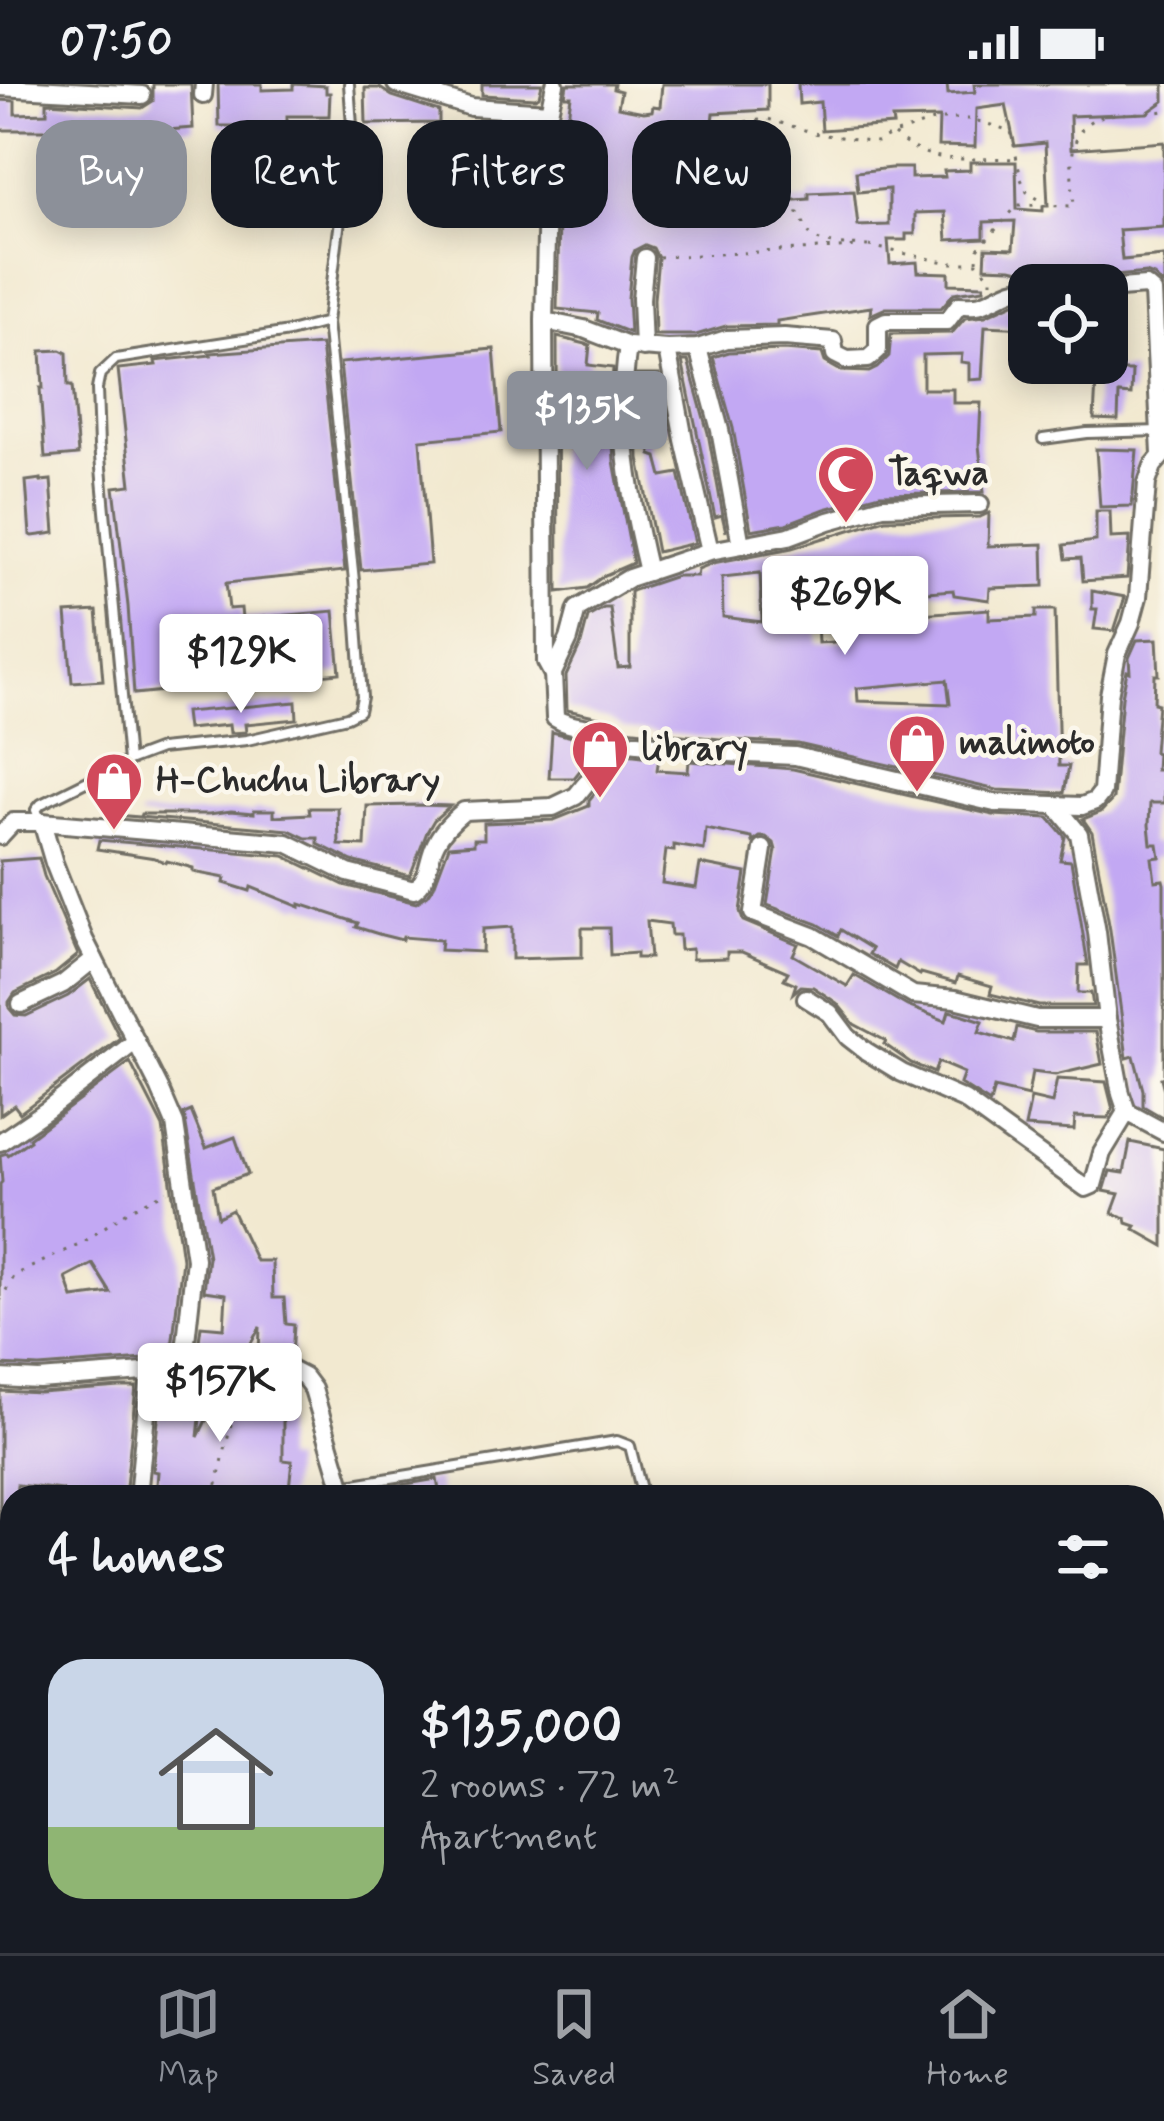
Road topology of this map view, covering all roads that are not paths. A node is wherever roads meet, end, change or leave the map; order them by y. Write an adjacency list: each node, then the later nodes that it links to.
1 (349, 84): 11 (lane)
2 (396, 84): 6 (street)
3 (554, 84): 6 (street)
4 (0, 87): 5 (street)
5 (142, 95)
6 (549, 112): 10 (street)
7 (644, 258): 12 (street)
8 (1128, 287): 15 (street)
9 (1008, 290): 13 (street)
10 (544, 321): 12 (street); 22 (street)
11 (328, 322): 24 (lane); 24 (lane)
12 (635, 347): 14 (street); 21 (street)
13 (698, 348): 14 (street); 19 (street)
14 (668, 349): 20 (street)
15 (1162, 430): 16 (lane); 17 (street)
16 (1043, 439)
17 (1163, 453): 25 (street)
18 (980, 504): 19 (street)
19 (741, 545): 20 (street)
20 (710, 551): 21 (street)
21 (648, 572): 22 (street)
22 (553, 673): 23 (street)
23 (620, 741): 25 (street); 26 (street)
24 (128, 761): 26 (lane)
25 (1057, 807): 32 (street)
26 (42, 822): 27 (street); 29 (street)
27 (0, 836)
28 (764, 849): 32 (street)
29 (94, 959): 31 (street); 33 (street)
30 (806, 998): 34 (street)
31 (21, 1004)
32 (1107, 1018): 34 (street)
33 (136, 1041): 36 (street); 37 (street)
34 (1127, 1112): 35 (street)
35 (1164, 1132)
36 (0, 1142)
37 (183, 1369): 38 (street); 41 (street)
38 (150, 1372): 39 (street); 40 (street)
39 (0, 1378)
40 (138, 1485)
41 (342, 1485)
42 (381, 1485): 43 (lane)
43 (640, 1485)

